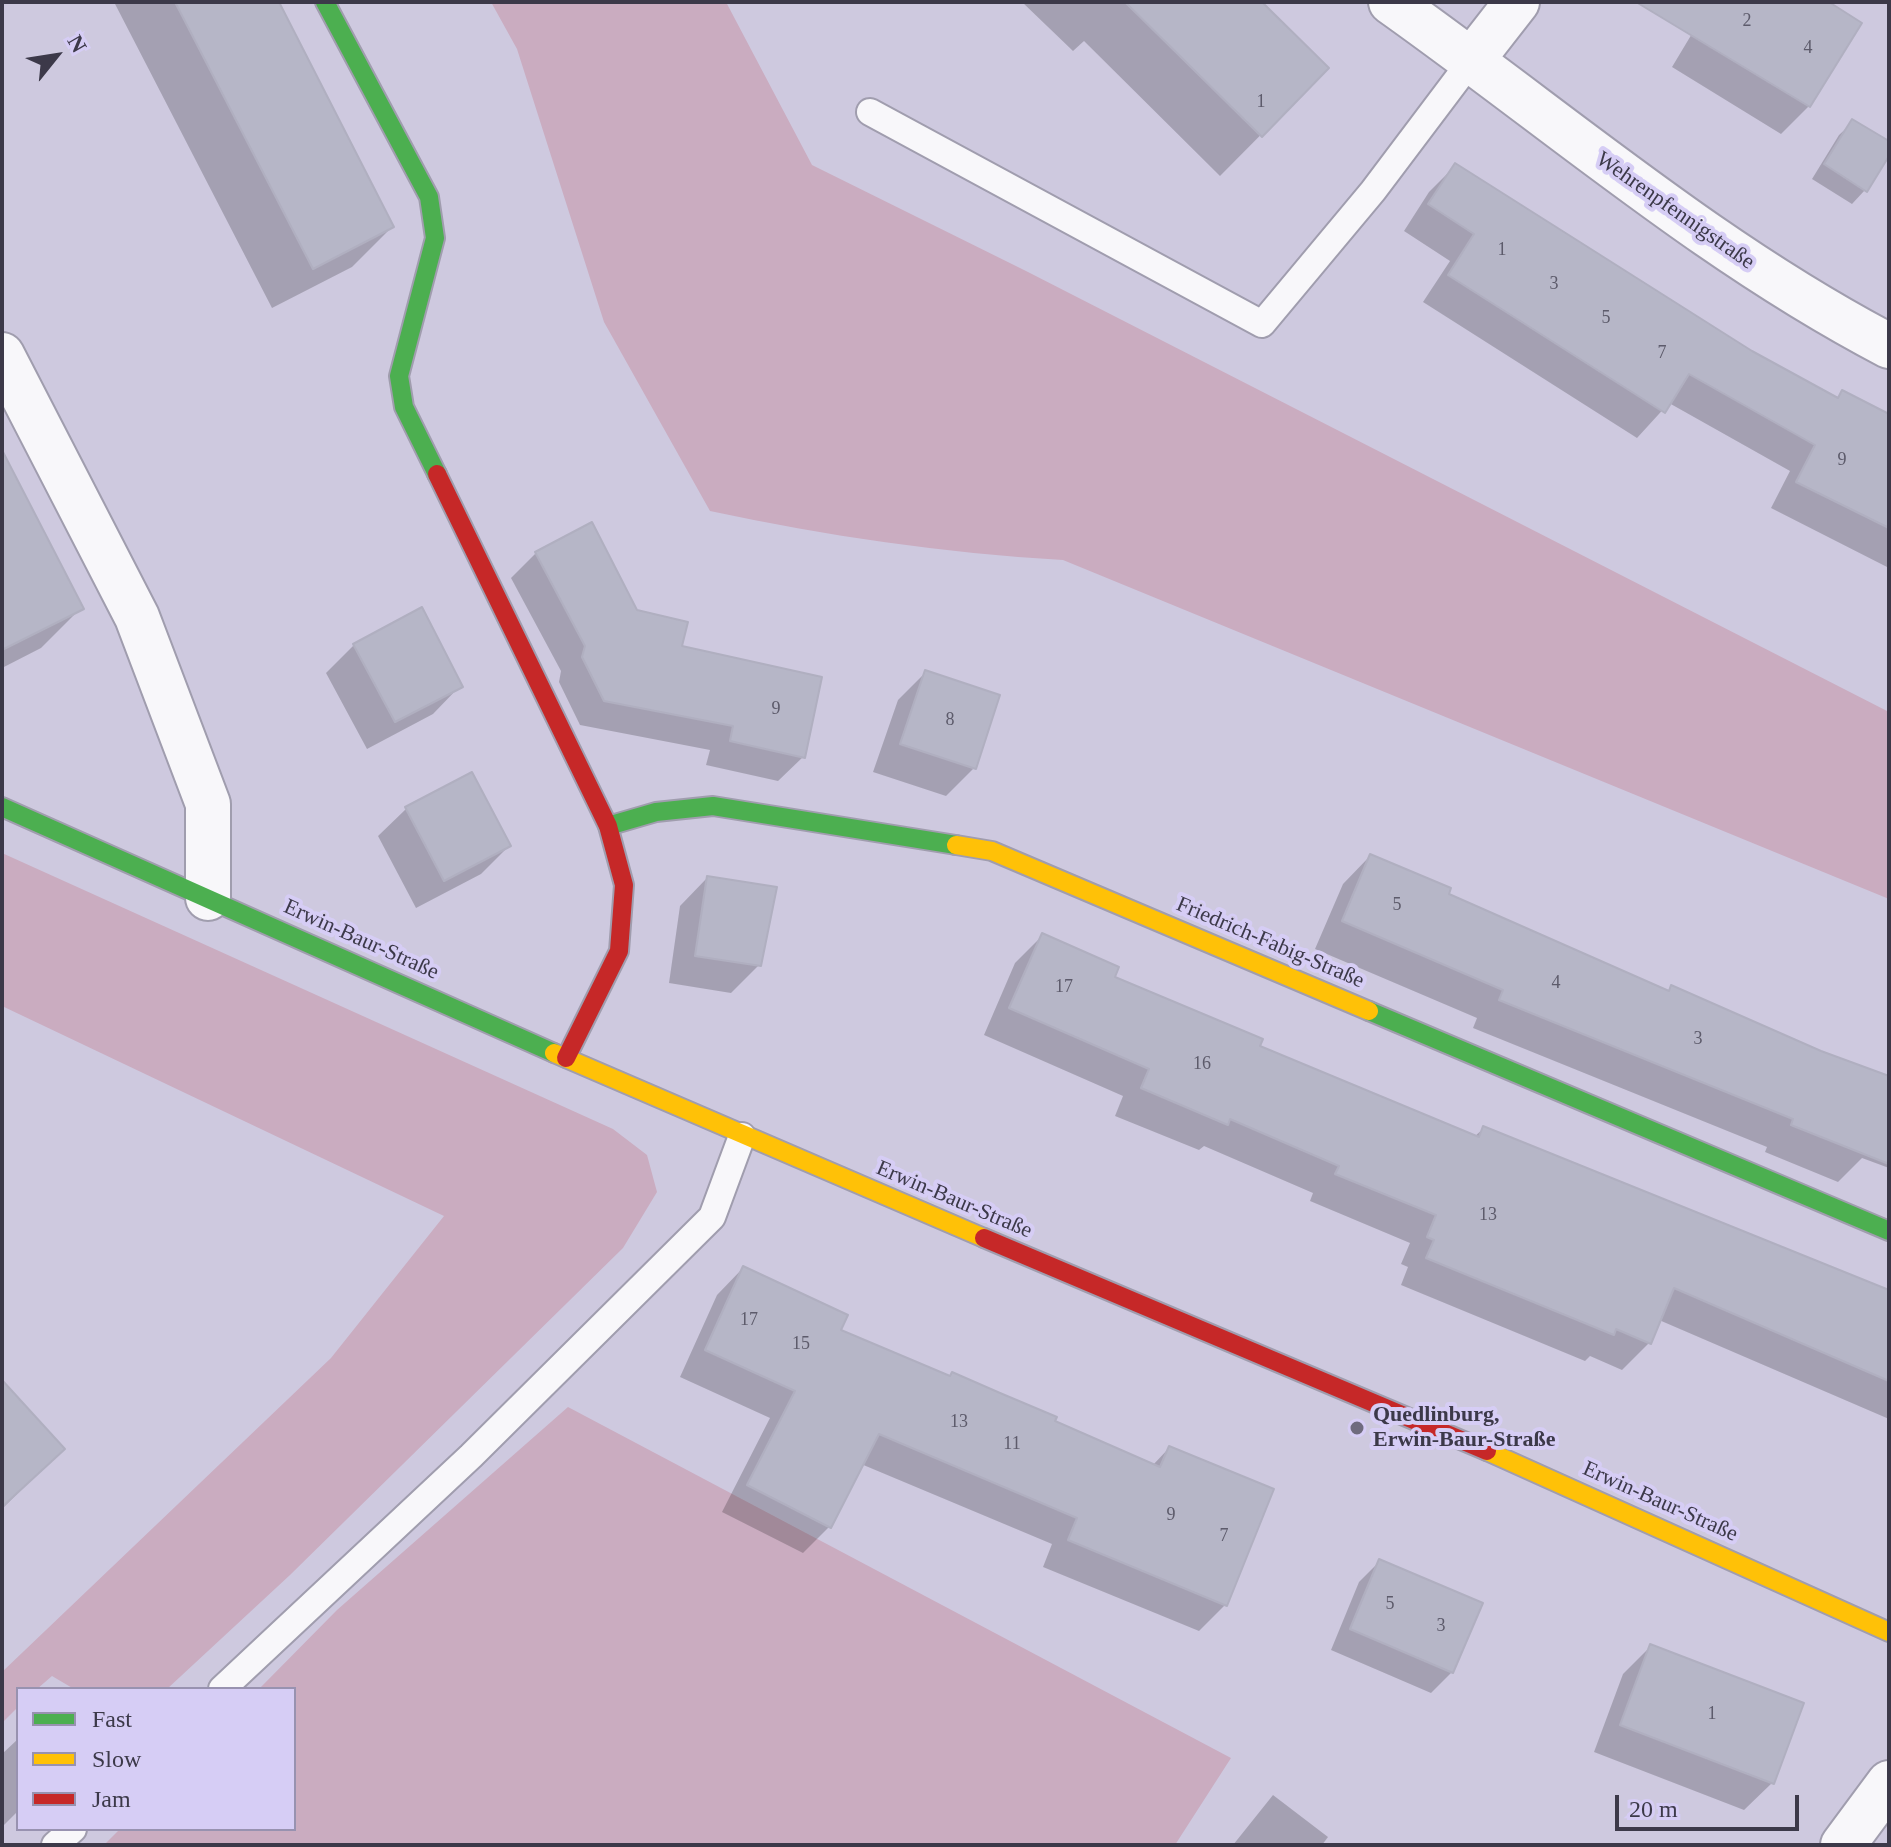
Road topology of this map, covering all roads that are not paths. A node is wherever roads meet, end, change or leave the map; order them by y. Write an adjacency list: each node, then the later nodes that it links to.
1 (325, 2): 9 (street)
2 (1391, 2): 4 (street, Wehrenpfennigstraße)
3 (1517, 2): 4 (street)
4 (1471, 61): 5 (lane); 6 (street, Wehrenpfennigstraße)
5 (870, 112)
6 (1889, 346)
7 (2, 355): 10 (street)
8 (2, 807): 10 (street, Erwin-Baur-Straße)
9 (608, 826): 11 (street); 13 (street, Friedrich-Fabig-Straße)
10 (208, 898): 11 (street, Erwin-Baur-Straße)
11 (566, 1058): 12 (street, Erwin-Baur-Straße)
12 (742, 1136): 14 (street, Erwin-Baur-Straße); 15 (lane)
13 (1889, 1231)
14 (1889, 1632)
15 (224, 1687)
16 (1889, 1783): 19 (street)
17 (71, 1831): 18 (lane)
18 (55, 1845)
19 (1843, 1845)

